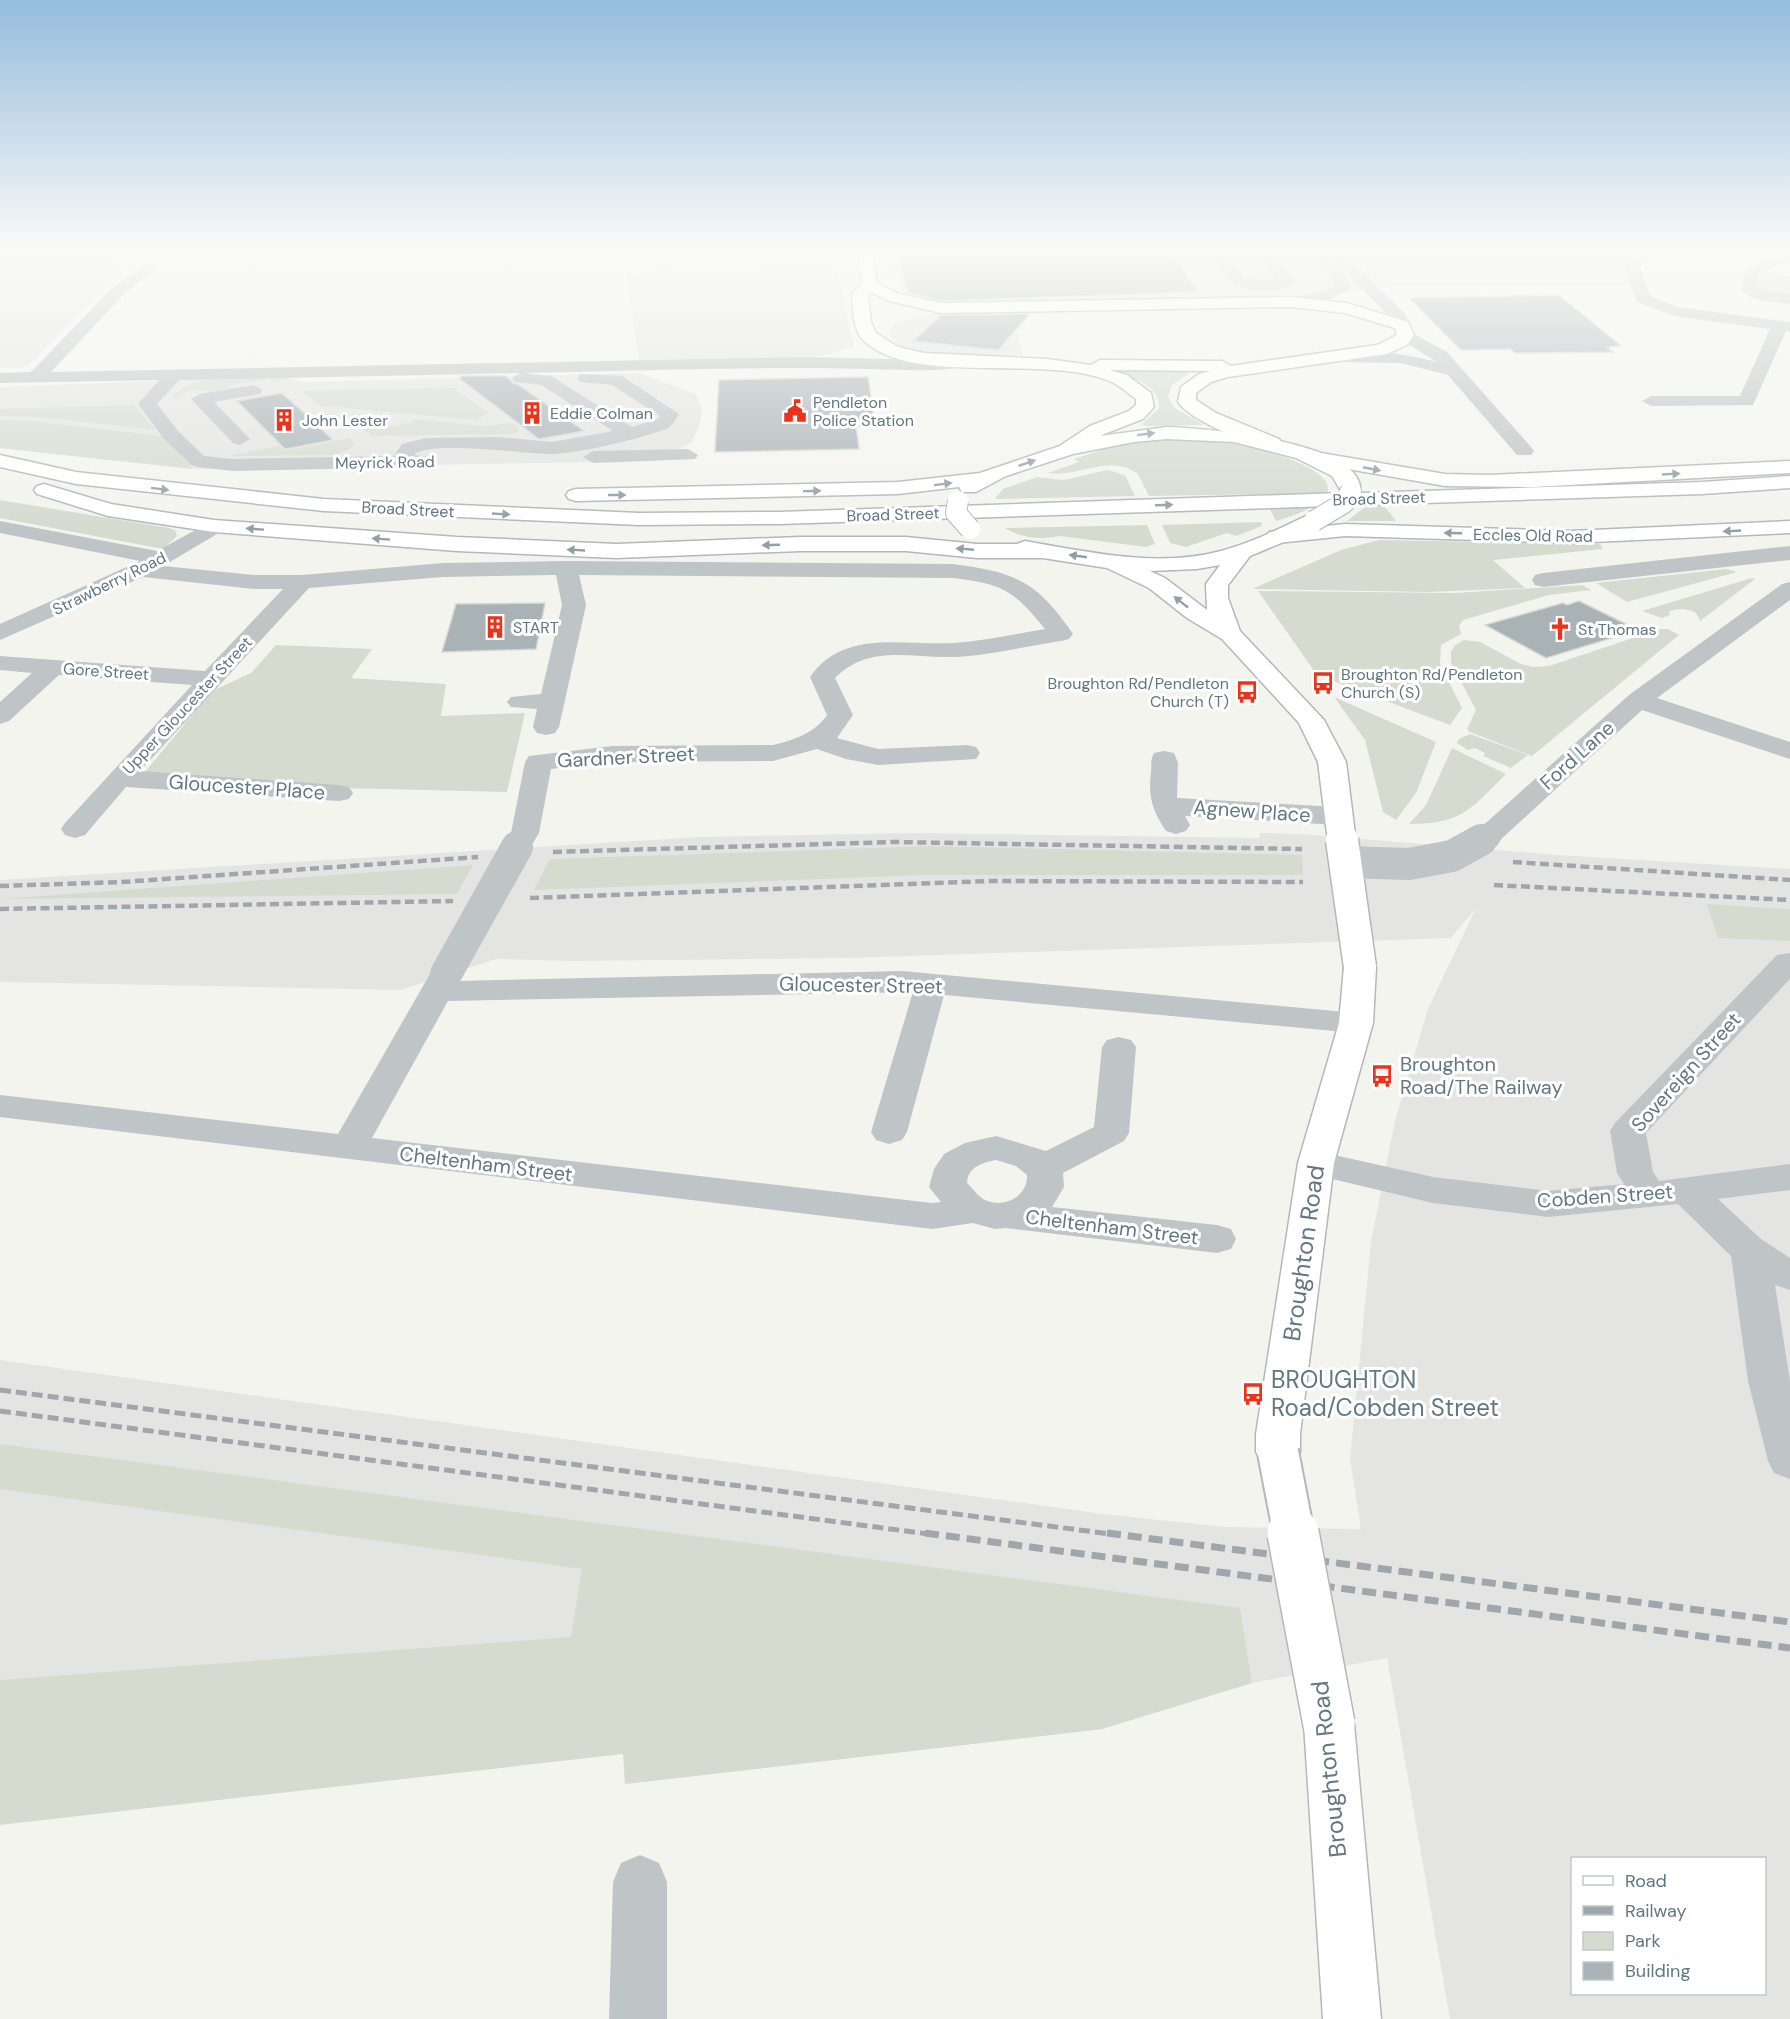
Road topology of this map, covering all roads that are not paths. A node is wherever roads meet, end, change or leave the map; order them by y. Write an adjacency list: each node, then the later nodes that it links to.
1 (71, 340): 15 (street)
2 (872, 340): 9 (street)
3 (883, 340): 8 (main road)
4 (1401, 340): 7 (main road)
5 (1419, 340): 12 (street)
6 (1778, 340): 17 (street)
7 (1341, 357): 10 (main road); 12 (street)
8 (963, 361): 9 (street); 11 (main road)
9 (813, 362): 13 (street)
10 (1269, 365): 11 (main road); 20 (main road)
11 (1050, 366): 21 (main road)
12 (1457, 374): 22 (street)
13 (174, 375): 15 (street); 25 (street, Meyrick Road)
14 (0, 378): 15 (street)
15 (35, 378)
16 (545, 380): 18 (street); 18 (street); 19 (street)
17 (1651, 401)
18 (630, 434): 25 (street)
19 (240, 439)
20 (1272, 443): 21 (main road, one-way to 20); 24 (main road)
21 (1068, 449): 28 (main road, one-way to 21)
22 (1524, 451)
23 (688, 455): 25 (street, Meyrick Road)
24 (1315, 458): 26 (main road, one-way to 26); 36 (main road, bridge)
25 (401, 461)
26 (1790, 467)
27 (9, 472): 29 (main road, Broad Street, one-way to 29); 30 (main road); 32 (main road, Broad Street); 33 (main road)
28 (988, 478): 31 (main road, one-way to 28); 37 (main road, bridge)
29 (1790, 482)
30 (517, 495)
31 (552, 495)
32 (1790, 497)
33 (214, 526): 37 (main road, one-way to 33); 40 (street, Strawberry Road)
34 (0, 527): 40 (street)
35 (1790, 527): 36 (main road, Eccles Old Road, one-way to 36)
36 (1276, 537): 38 (main road)
37 (1045, 551): 41 (main road, one-way to 37)
38 (1242, 552): 41 (main road); 50 (main road, Broughton Road)
39 (1790, 553): 45 (street)
40 (160, 558): 44 (street, Strawberry Road)
41 (1112, 561): 50 (main road, Broughton Road, one-way to 41)
42 (1562, 562): 45 (street)
43 (566, 568): 47 (street); 55 (street); 59 (street, Gardner Street)
44 (140, 570): 47 (street); 49 (street, Strawberry Road)
45 (1581, 576): 46 (street)
46 (1543, 580)
47 (302, 582): 53 (street, Upper Gloucester Street)
48 (1790, 589): 54 (street, Ford Lane)
49 (0, 633)
50 (1230, 634): 66 (main road, Broughton Road)
51 (0, 663): 52 (street, Gore Street)
52 (53, 667): 53 (street, Gore Street); 57 (street)
53 (211, 679): 63 (street, Upper Gloucester Street)
54 (1638, 700): 60 (street); 66 (street, Ford Lane, bridge)
55 (552, 701): 56 (street); 58 (street)
56 (520, 702)
57 (0, 716)
58 (546, 727)
59 (815, 739): 61 (street); 68 (street, Gardner Street, bridge)
60 (1790, 751)
61 (967, 753)
62 (1164, 759): 66 (street, Agnew Place)
63 (119, 778): 64 (street, Gloucester Place); 65 (street, Upper Gloucester Street)
64 (339, 793)
65 (75, 829)
66 (1341, 838): 70 (main road, Broughton Road, bridge)
67 (1788, 962): 79 (street, Sovereign Street)
68 (441, 983): 69 (street, Gloucester Street); 74 (street, Gardner Street)
69 (931, 984): 70 (street, Gloucester Street); 73 (street)
70 (1356, 1023): 75 (main road, Broughton Road)
71 (1119, 1047): 76 (street)
72 (0, 1106): 74 (street, Cheltenham Street)
73 (890, 1132)
74 (349, 1147): 80 (street, Cheltenham Street)
75 (1316, 1163): 79 (street, Cobden Street); 87 (main road, Broughton Road, bridge)
76 (1043, 1168): 80 (street); 80 (street)
77 (1790, 1177): 78 (street, Cobden Street)
78 (1687, 1190): 79 (street, Cobden Street); 82 (street)
79 (1649, 1196)
80 (989, 1212): 81 (street, Cheltenham Street)
81 (1217, 1239)
82 (1750, 1253): 83 (street); 84 (street)
83 (1790, 1276)
84 (1790, 1461)
85 (640, 1882): 86 (street)
86 (638, 2019)
87 (1352, 2019)

